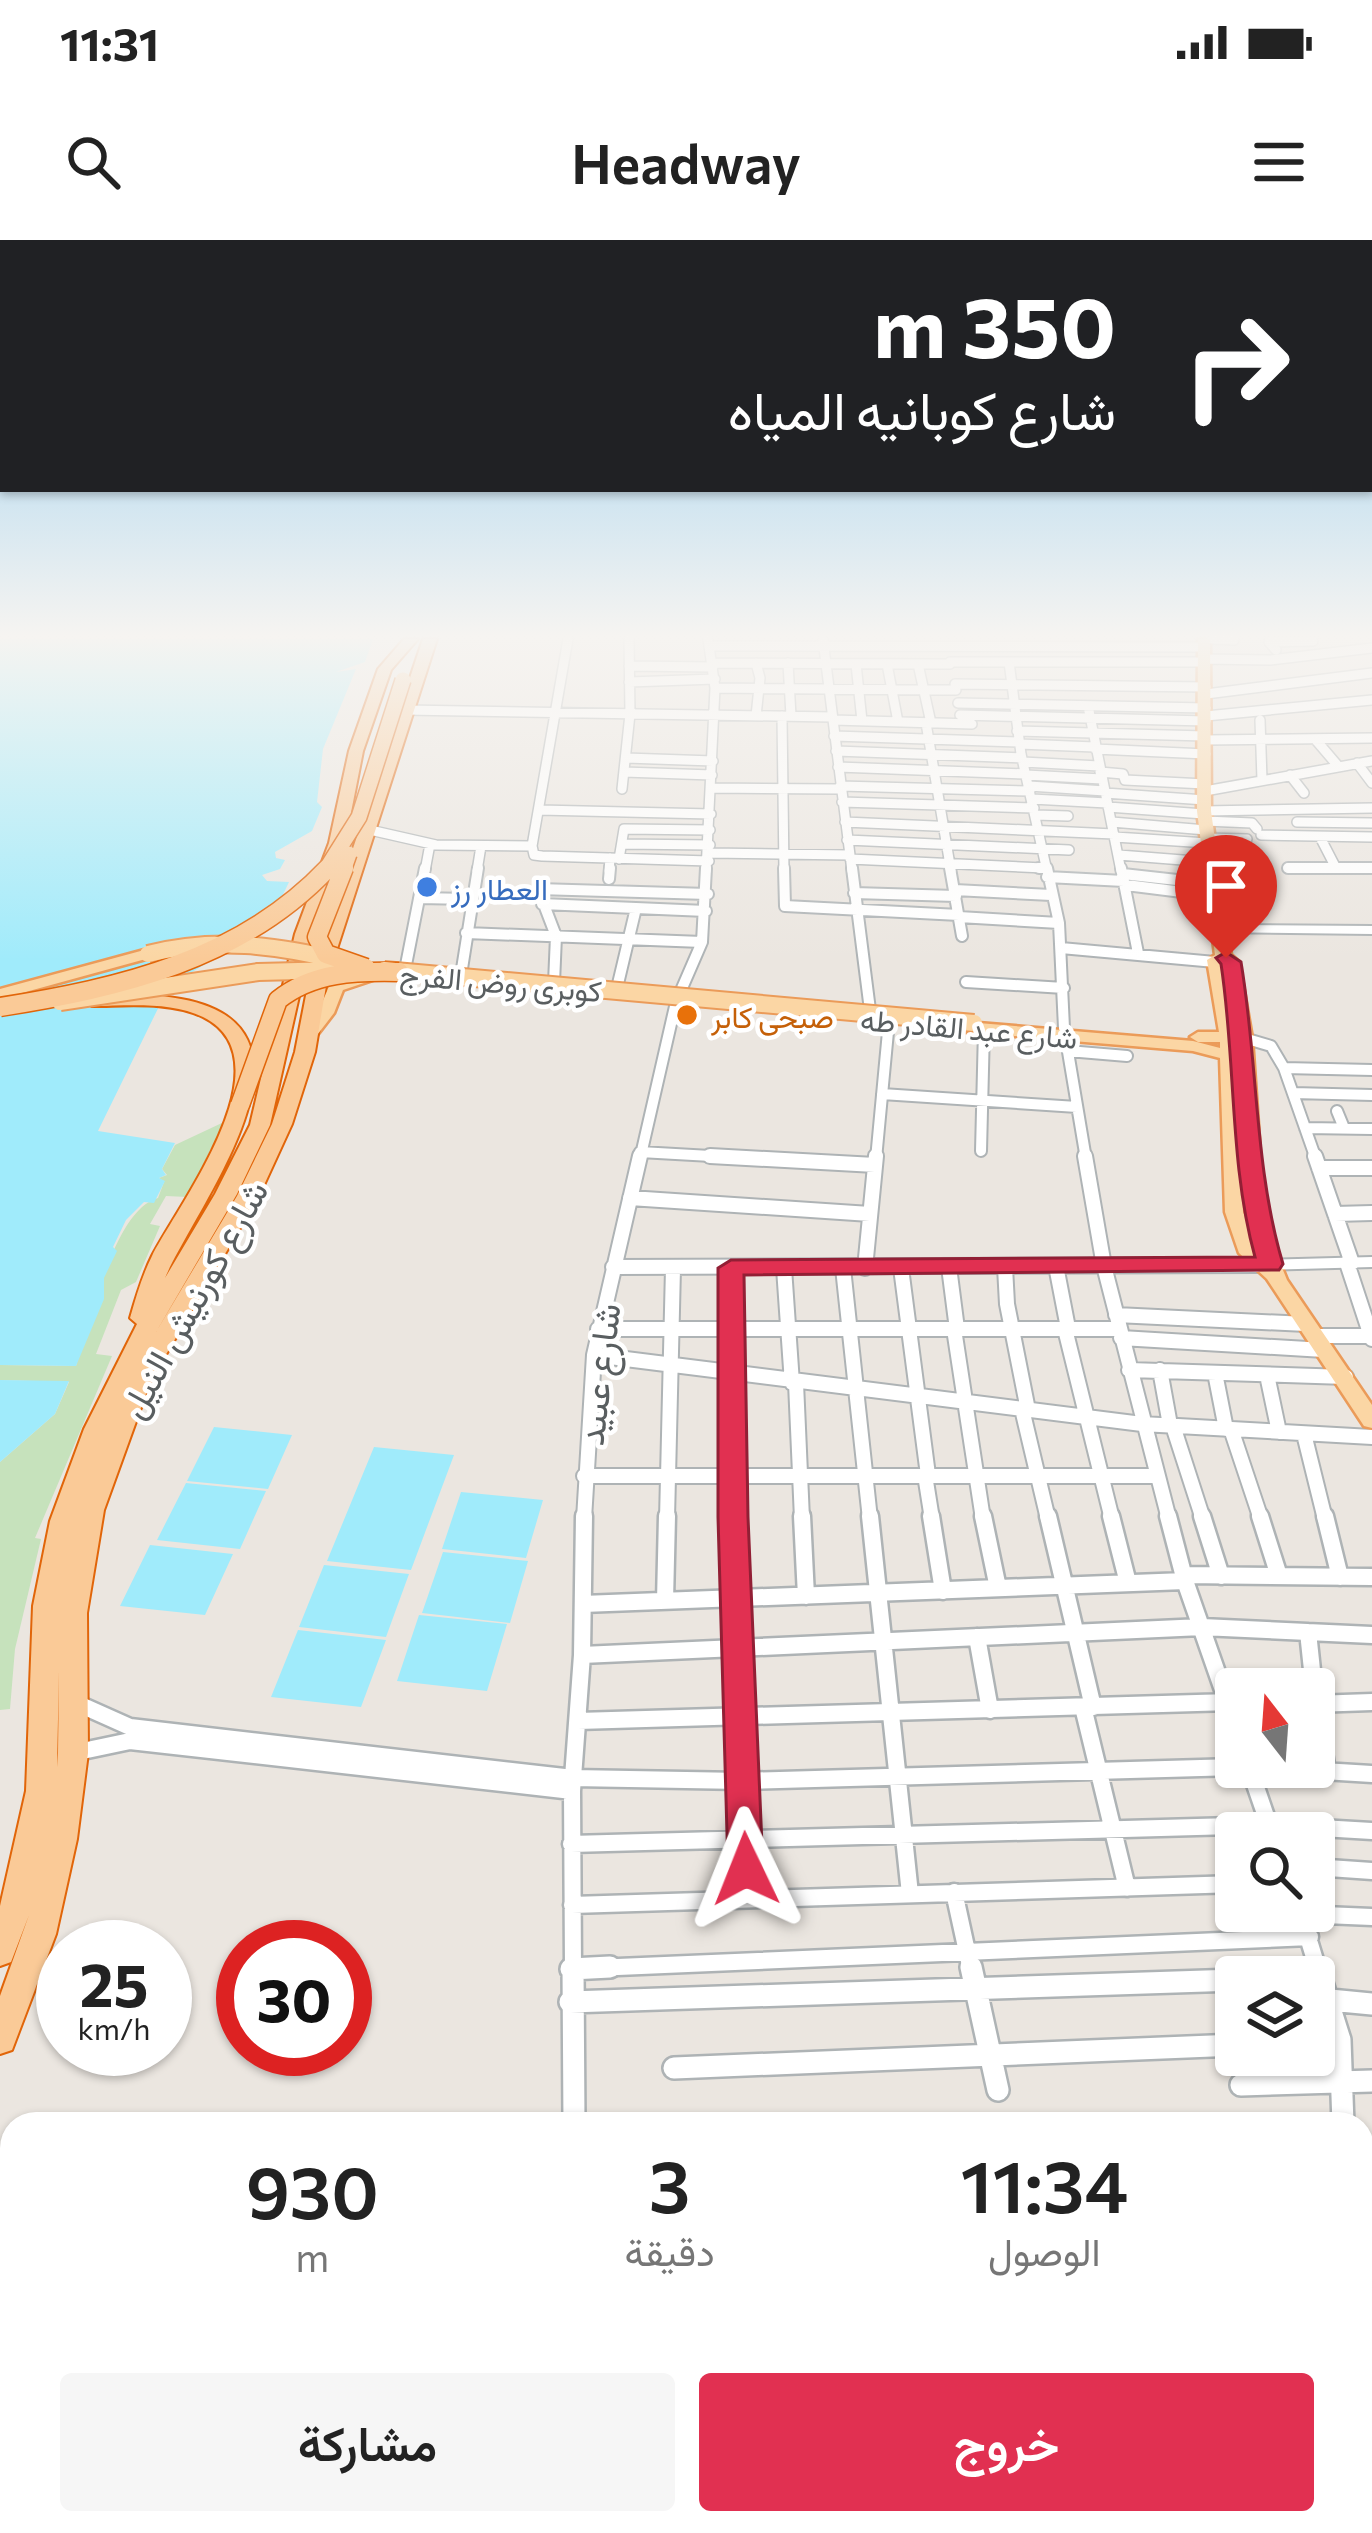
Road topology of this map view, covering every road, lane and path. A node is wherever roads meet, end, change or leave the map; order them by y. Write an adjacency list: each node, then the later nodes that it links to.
1 (360, 746): 39 (highway, شارع كورنيش النيل)
2 (374, 746): 117 (highway, bridge)
3 (381, 746): 120 (highway, bridge)
4 (393, 746): 51 (highway, شارع كورنيش النيل)
5 (550, 746): 49 (street)
6 (627, 746): 23 (street)
7 (713, 746): 35 (street, شارع عبيد)
8 (785, 746): 42 (street)
9 (835, 746): 21 (street)
10 (930, 746): 22 (street)
11 (954, 746): 28 (street)
12 (997, 746): 28 (street)
13 (1022, 746): 28 (street)
14 (1052, 746): 28 (street)
15 (1066, 746): 28 (street)
16 (1096, 746): 36 (street)
17 (1137, 746): 36 (street)
18 (1206, 746): 56 (main road)
19 (1260, 746): 38 (street)
20 (1321, 746): 29 (street)
21 (836, 751): 22 (street); 30 (street)
22 (932, 755): 28 (street); 32 (street)
23 (626, 758): 34 (street); 35 (street)
24 (1303, 760): 33 (street)
25 (1372, 761): 27 (street)
26 (1160, 763): 36 (street)
27 (1357, 763): 29 (street); 40 (street)
28 (1024, 766): 32 (street); 36 (street); 36 (street); 36 (street); 43 (street); 47 (street); 50 (street); 58 (street)
29 (1338, 766): 33 (street)
30 (838, 767): 32 (street); 44 (street)
31 (1142, 768): 56 (street)
32 (934, 771): 43 (street)
33 (1311, 771): 37 (street)
34 (624, 772): 35 (street); 41 (street)
35 (712, 775): 42 (street); 63 (street, شارع عبيد)
36 (1101, 775): 56 (street); 56 (street); 56 (street); 59 (street)
37 (1290, 775): 38 (street); 46 (street)
38 (1262, 780): 56 (street)
39 (350, 781): 51 (highway); 174 (highway, شارع كورنيش النيل)
40 (1372, 782)
41 (622, 789)
42 (783, 789): 44 (street); 72 (street)
43 (938, 789): 44 (street); 47 (street)
44 (841, 792): 47 (street); 52 (street)
45 (1352, 794): 48 (street)
46 (1308, 801): 48 (street); 56 (street)
47 (941, 805): 55 (street)
48 (1364, 808): 54 (street)
49 (539, 810): 63 (street); 69 (street)
50 (1068, 816)
51 (367, 821): 64 (street); 107 (highway, شارع كورنيش النيل); 111 (highway, bridge)
52 (845, 822): 55 (street); 62 (street)
53 (1297, 822): 54 (street)
54 (1369, 823)
55 (944, 826): 58 (street); 67 (street)
56 (1207, 829): 56 (street); 59 (street); 60 (street); 73 (street); 82 (street); 85 (street); 100 (main road)
57 (661, 830): 63 (street); 65 (street); 66 (street)
58 (1036, 830): 59 (street); 70 (street)
59 (1113, 831): 73 (street)
60 (1319, 837): 61 (street); 79 (street)
61 (1372, 837)
62 (848, 840): 67 (street); 74 (street)
63 (710, 841): 66 (street); 72 (street); 76 (street); 90 (street, شارع عبيد)
64 (430, 844): 68 (street); 92 (street)
65 (622, 844): 66 (street); 75 (street)
66 (659, 844): 76 (street)
67 (947, 844): 70 (street); 77 (street)
68 (481, 846): 69 (street); 93 (street)
69 (532, 846): 75 (street)
70 (1040, 849): 71 (street); 81 (street)
71 (1069, 850)
72 (784, 854): 74 (street); 97 (street)
73 (1119, 855): 85 (street)
74 (850, 857): 77 (street); 88 (street)
75 (615, 858): 76 (street); 84 (street)
76 (654, 860): 86 (street)
77 (951, 864): 81 (street); 89 (street)
78 (1288, 868): 79 (street)
79 (1336, 868): 80 (street)
80 (1372, 868)
81 (1045, 872): 85 (street); 91 (street)
82 (1252, 875)
83 (982, 877): 87 (street)
84 (609, 879)
85 (1124, 880): 109 (street)
86 (646, 892): 90 (street); 94 (street)
87 (983, 892): 89 (street); 91 (street)
88 (854, 893): 89 (street); 97 (street)
89 (955, 893): 98 (street)
90 (708, 894): 96 (street, شارع عبيد)
91 (1051, 895): 99 (street)
92 (419, 898): 93 (street); 111 (street)
93 (470, 898): 101 (street)
94 (542, 904): 95 (street); 103 (street)
95 (636, 908): 96 (street); 105 (street)
96 (706, 911): 106 (street, شارع عبيد)
97 (856, 911): 98 (street); 121 (street)
98 (959, 916): 99 (street); 104 (street)
99 (1059, 923): 108 (street)
100 (1219, 932): 102 (street); 110 (main road)
101 (466, 933): 103 (street); 112 (street)
102 (1372, 933)
103 (556, 936): 105 (street); 114 (street)
104 (962, 936)
105 (632, 939): 106 (street); 116 (street)
106 (702, 942): 118 (street, شارع عبيد)
107 (328, 947): 111 (main road, شارع عبد القادر طه); 125 (highway, شارع كورنيش النيل)
108 (1061, 948): 109 (street); 115 (street)
109 (1138, 953): 110 (street)
110 (1219, 959): 127 (main road)
111 (394, 971): 112 (main road, شارع عبد القادر طه); 116 (main road, كوبرى روض الفرج, bridge); 117 (main road, كوبرى روض الفرج, bridge); 119 (main road, كوبرى روض الفرج, bridge); 124 (main road, كوبرى روض الفرج, bridge); 135 (highway, bridge)
112 (461, 975): 114 (main road, شارع عبد القادر طه)
113 (966, 982): 115 (street)
114 (554, 983): 116 (main road, شارع عبد القادر طه)
115 (1064, 988): 126 (street)
116 (618, 993): 118 (main road, شارع عبد القادر طه); 125 (main road, شارع عبد القادر طه)
117 (0, 995)
118 (678, 997): 121 (main road, شارع عبد القادر طه); 122 (main road, شارع عبد القادر طه); 142 (street, شارع عبيد)
119 (84, 1000): 120 (main road, كوبرى روض الفرج, bridge); 135 (highway, bridge)
120 (0, 1007)
121 (870, 1010): 123 (main road, شارع عبد القادر طه)
122 (889, 1021): 124 (main road, شارع عبد القادر طه); 132 (street)
123 (1012, 1023): 124 (main road, كوبرى روض الفرج); 126 (main road, شارع عبد القادر طه)
124 (979, 1026): 126 (main road, شارع عبد القادر طه); 134 (street)
125 (308, 1035): 232 (highway, شارع كورنيش النيل)
126 (1066, 1038): 127 (main road, شارع عبد القادر طه); 128 (street); 136 (street)
127 (1223, 1043): 129 (street); 163 (main road)
128 (1126, 1056)
129 (1284, 1068): 130 (street); 131 (street)
130 (1372, 1070)
131 (1293, 1093): 133 (street); 138 (street)
132 (882, 1094): 134 (street); 143 (street)
133 (1371, 1097)
134 (982, 1101): 136 (street); 141 (street)
135 (240, 1106): 174 (highway)
136 (1077, 1107): 153 (street)
137 (1336, 1111): 139 (street)
138 (1305, 1128): 139 (street); 144 (street)
139 (1344, 1128): 140 (street)
140 (1372, 1129)
141 (981, 1151)
142 (640, 1152): 143 (street); 146 (street, شارع عبيد)
143 (875, 1165): 148 (street)
144 (1319, 1168): 145 (street); 149 (street)
145 (1372, 1168)
146 (630, 1198): 148 (street); 154 (street, شارع عبيد)
147 (1372, 1213): 149 (street)
148 (871, 1214): 161 (street)
149 (1335, 1214): 151 (street)
150 (1372, 1262): 151 (street)
151 (1349, 1263): 163 (street); 176 (street)
152 (1056, 1266): 153 (street); 156 (street); 165 (street)
153 (1104, 1266): 163 (street); 166 (street)
154 (613, 1267): 157 (street); 167 (street, شارع عبيد)
155 (949, 1267): 156 (street); 162 (street); 170 (street)
156 (1005, 1267): 164 (street)
157 (673, 1268): 158 (street); 168 (street)
158 (731, 1268): 159 (street); 171 (street)
159 (784, 1268): 160 (street); 172 (street)
160 (843, 1268): 161 (street); 173 (street)
161 (865, 1268): 162 (street)
162 (901, 1268): 169 (street)
163 (1268, 1270): 175 (main road)
164 (1012, 1328): 165 (street); 170 (street); 189 (street)
165 (1066, 1328): 166 (street); 190 (street)
166 (1119, 1328): 175 (street); 175 (street); 179 (street)
167 (598, 1329): 168 (street); 177 (street, شارع عبيد)
168 (670, 1329): 171 (street); 178 (street)
169 (907, 1329): 170 (street); 173 (street); 187 (street)
170 (955, 1329): 188 (street)
171 (732, 1330): 172 (street); 183 (street)
172 (790, 1331): 173 (street); 184 (street)
173 (852, 1331): 186 (street)
174 (143, 1333): 269 (highway, شارع كورنيش النيل)
175 (1315, 1337): 176 (street); 185 (main road)
176 (1372, 1338)
177 (594, 1355): 178 (street); 201 (street, شارع عبيد)
178 (668, 1366): 183 (street); 202 (street)
179 (1129, 1370): 180 (street); 192 (street)
180 (1160, 1370): 181 (street); 193 (street)
181 (1215, 1373): 182 (street); 194 (street)
182 (1267, 1375): 185 (street); 195 (street)
183 (733, 1376): 184 (street); 203 (street)
184 (794, 1383): 186 (street); 204 (street)
185 (1358, 1388): 191 (main road)
186 (856, 1391): 187 (street); 205 (street)
187 (917, 1398): 188 (street); 199 (street)
188 (967, 1403): 189 (street); 200 (street)
189 (1025, 1409): 190 (street); 206 (street)
190 (1087, 1417): 192 (street); 198 (street)
191 (1372, 1420)
192 (1142, 1424): 193 (street); 207 (street)
193 (1171, 1425): 194 (street); 208 (street)
194 (1228, 1429): 195 (street); 209 (street)
195 (1279, 1432): 196 (street)
196 (1304, 1434): 197 (street); 210 (street)
197 (1372, 1437)
198 (1100, 1474): 206 (street); 207 (street); 213 (street)
199 (926, 1475): 200 (street); 205 (street); 216 (street)
200 (974, 1475): 206 (street); 215 (street)
201 (584, 1476): 202 (street); 221 (street, شارع عبيد)
202 (667, 1476): 203 (street); 220 (street)
203 (732, 1476): 204 (street); 219 (street)
204 (797, 1476): 205 (street); 218 (street)
205 (864, 1476): 217 (street)
206 (1037, 1476): 214 (street)
207 (1156, 1476): 212 (street)
208 (1221, 1576): 209 (street); 212 (street)
209 (1279, 1576): 210 (street)
210 (1340, 1577): 211 (street)
211 (1372, 1577)
212 (1184, 1578): 213 (street); 222 (street)
213 (1128, 1583): 214 (street)
214 (1063, 1586): 215 (street); 224 (street)
215 (998, 1588): 216 (street)
216 (943, 1591): 217 (street)
217 (877, 1593): 218 (street); 227 (street)
218 (806, 1596): 219 (street)
219 (735, 1598): 220 (street); 228 (street)
220 (665, 1601): 221 (street)
221 (583, 1604): 229 (street, شارع عبيد)
222 (1202, 1627): 223 (street); 224 (street); 230 (street)
223 (1308, 1632): 225 (street); 231 (street)
224 (1072, 1634): 226 (street); 236 (street)
225 (1372, 1635)
226 (977, 1637): 227 (street); 237 (street)
227 (885, 1641): 228 (street); 238 (street)
228 (737, 1647): 229 (street); 239 (street)
229 (582, 1655): 240 (street, شارع عبيد)
230 (1218, 1668)
231 (1312, 1668)
232 (74, 1702): 241 (highway, شارع كورنيش النيل); 248 (street)
233 (1372, 1702): 235 (street)
234 (1215, 1703): 236 (street)
235 (1335, 1703)
236 (1088, 1707): 237 (street); 243 (street)
237 (990, 1710): 238 (street)
238 (893, 1713): 239 (street); 246 (street)
239 (741, 1718): 240 (street); 247 (street)
240 (578, 1721): 248 (street, شارع عبيد)
241 (73, 1753): 248 (street); 278 (highway, شارع كورنيش النيل)
242 (1215, 1768): 243 (street)
243 (1098, 1771): 246 (street); 249 (street)
244 (1335, 1772): 245 (street)
245 (1372, 1774)
246 (898, 1778): 247 (street); 253 (street)
247 (742, 1781): 248 (street); 254 (street)
248 (573, 1784): 255 (street, شارع عبيد)
249 (1112, 1829): 250 (street); 253 (street); 259 (street)
250 (1215, 1829)
251 (1335, 1831): 252 (street)
252 (1372, 1832)
253 (904, 1835): 254 (street); 261 (street)
254 (744, 1839): 255 (street); 262 (street)
255 (571, 1844): 263 (street, شارع عبيد)
256 (1335, 1869): 257 (street)
257 (1372, 1871)
258 (1215, 1885): 259 (street)
259 (1127, 1888): 260 (street)
260 (954, 1892): 261 (street); 268 (street)
261 (910, 1894): 262 (street)
262 (747, 1899): 263 (street)
263 (572, 1905): 271 (street, شارع عبيد)
264 (1335, 1914): 265 (street)
265 (1372, 1917)
266 (1308, 1932): 267 (street)
267 (1310, 1937): 268 (street); 270 (street)
268 (967, 1951): 271 (street); 273 (street)
269 (0, 1952)
270 (1314, 1956)
271 (571, 1969): 275 (street, شارع عبيد)
272 (1215, 1981): 273 (street)
273 (975, 1988): 275 (street); 282 (street)
274 (1335, 2000): 276 (street)
275 (570, 2002): 288 (street, شارع عبيد)
276 (1372, 2004)
277 (1335, 2020): 280 (street)
278 (0, 2039)
279 (1335, 2040): 280 (street)
280 (1340, 2040): 284 (street)
281 (1215, 2045): 282 (street)
282 (990, 2055): 283 (street); 287 (street)
283 (674, 2068)
284 (1342, 2079): 285 (street); 286 (street); 289 (street)
285 (1372, 2080)
286 (1241, 2085)
287 (998, 2090)
288 (574, 2112)
289 (1343, 2112)

